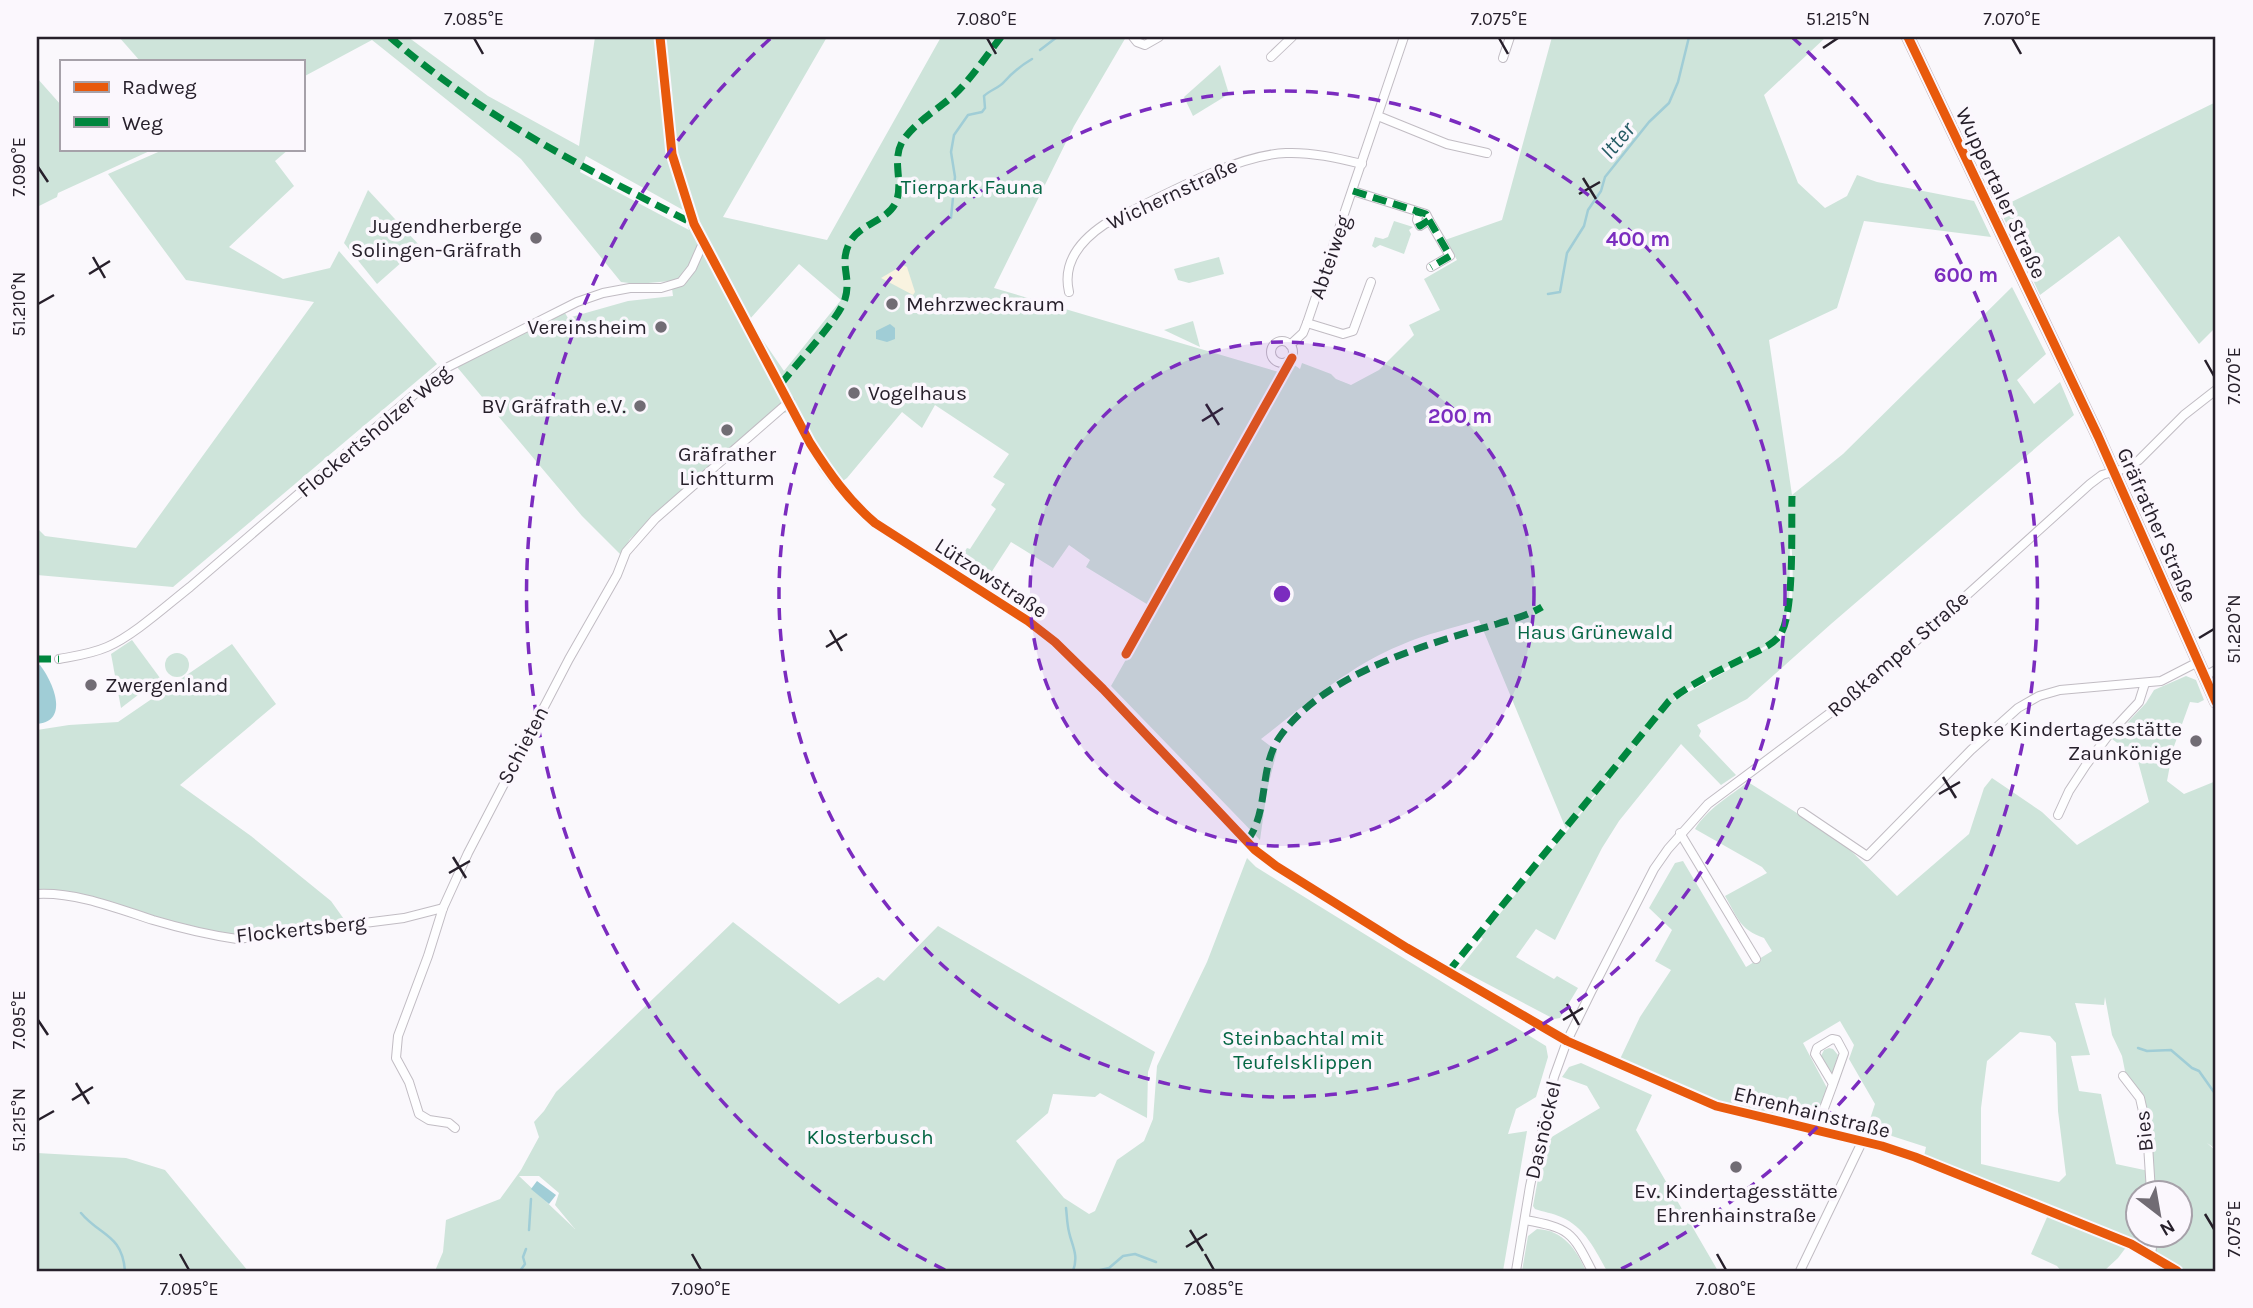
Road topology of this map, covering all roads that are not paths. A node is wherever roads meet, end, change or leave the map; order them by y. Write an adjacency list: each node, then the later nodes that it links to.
1 (660, 37): 14 (street, Lützowstraße)
2 (1133, 37): 3 (street)
3 (1159, 37)
4 (1292, 37): 8 (street)
5 (1404, 37): 10 (street, Abteiweg)
6 (1510, 37): 9 (street)
7 (1908, 37): 20 (main road, Wuppertaler Straße)
8 (1271, 57)
9 (1503, 58)
10 (1378, 116): 11 (street); 12 (street, Abteiweg)
11 (1486, 153)
12 (1362, 164): 13 (street, Abteiweg); 17 (street, Wichernstraße)
13 (1353, 191): 15 (street, Abteiweg); 18 (street, Abteiweg)
14 (703, 243): 22 (street, Lützowstraße); 24 (street, Flockertsholzer Weg)
15 (1431, 267)
16 (1371, 282): 18 (street, Abteiweg)
17 (1069, 292)
18 (1307, 323): 19 (street, Abteiweg)
19 (1290, 345)
20 (2063, 364): 23 (main road, Gräfrather Straße)
21 (2216, 390): 23 (street, Roßkamper Straße)
22 (790, 401): 33 (street, Schieten); 35 (street, Lützowstraße)
23 (2112, 472): 25 (main road, Gräfrather Straße); 31 (street, Roßkamper Straße)
24 (59, 659)
25 (2198, 662): 26 (main road, Gräfrather Straße); 27 (street)
26 (2210, 673): 28 (main road, Gräfrather Straße)
27 (2145, 684): 29 (street); 30 (street)
28 (2216, 702)
29 (1802, 812)
30 (2058, 816)
31 (1681, 833): 34 (street); 36 (street, Roßkamper Straße)
32 (37, 894): 33 (street, Flockertsberg)
33 (443, 908): 39 (street, Schieten)
34 (1756, 959)
35 (1447, 971): 36 (street, Ehrenhainstraße)
36 (1567, 1041): 40 (street, Ehrenhainstraße); 43 (street, Dasnöckel)
37 (2123, 1076): 42 (street, Bies)
38 (1833, 1083): 38 (street, Ehrenhainstraße); 40 (street, Ehrenhainstraße)
39 (455, 1128)
40 (1816, 1130): 41 (street, Ehrenhainstraße)
41 (1862, 1142): 45 (street, Ehrenhainstraße); 48 (street)
42 (2149, 1178)
43 (1525, 1220): 46 (street, Dasnöckel); 47 (street)
44 (2152, 1248): 45 (street)
45 (2151, 1254): 49 (street, Ehrenhainstraße)
46 (1516, 1271)
47 (1592, 1271)
48 (1800, 1271)
49 (2176, 1271)

